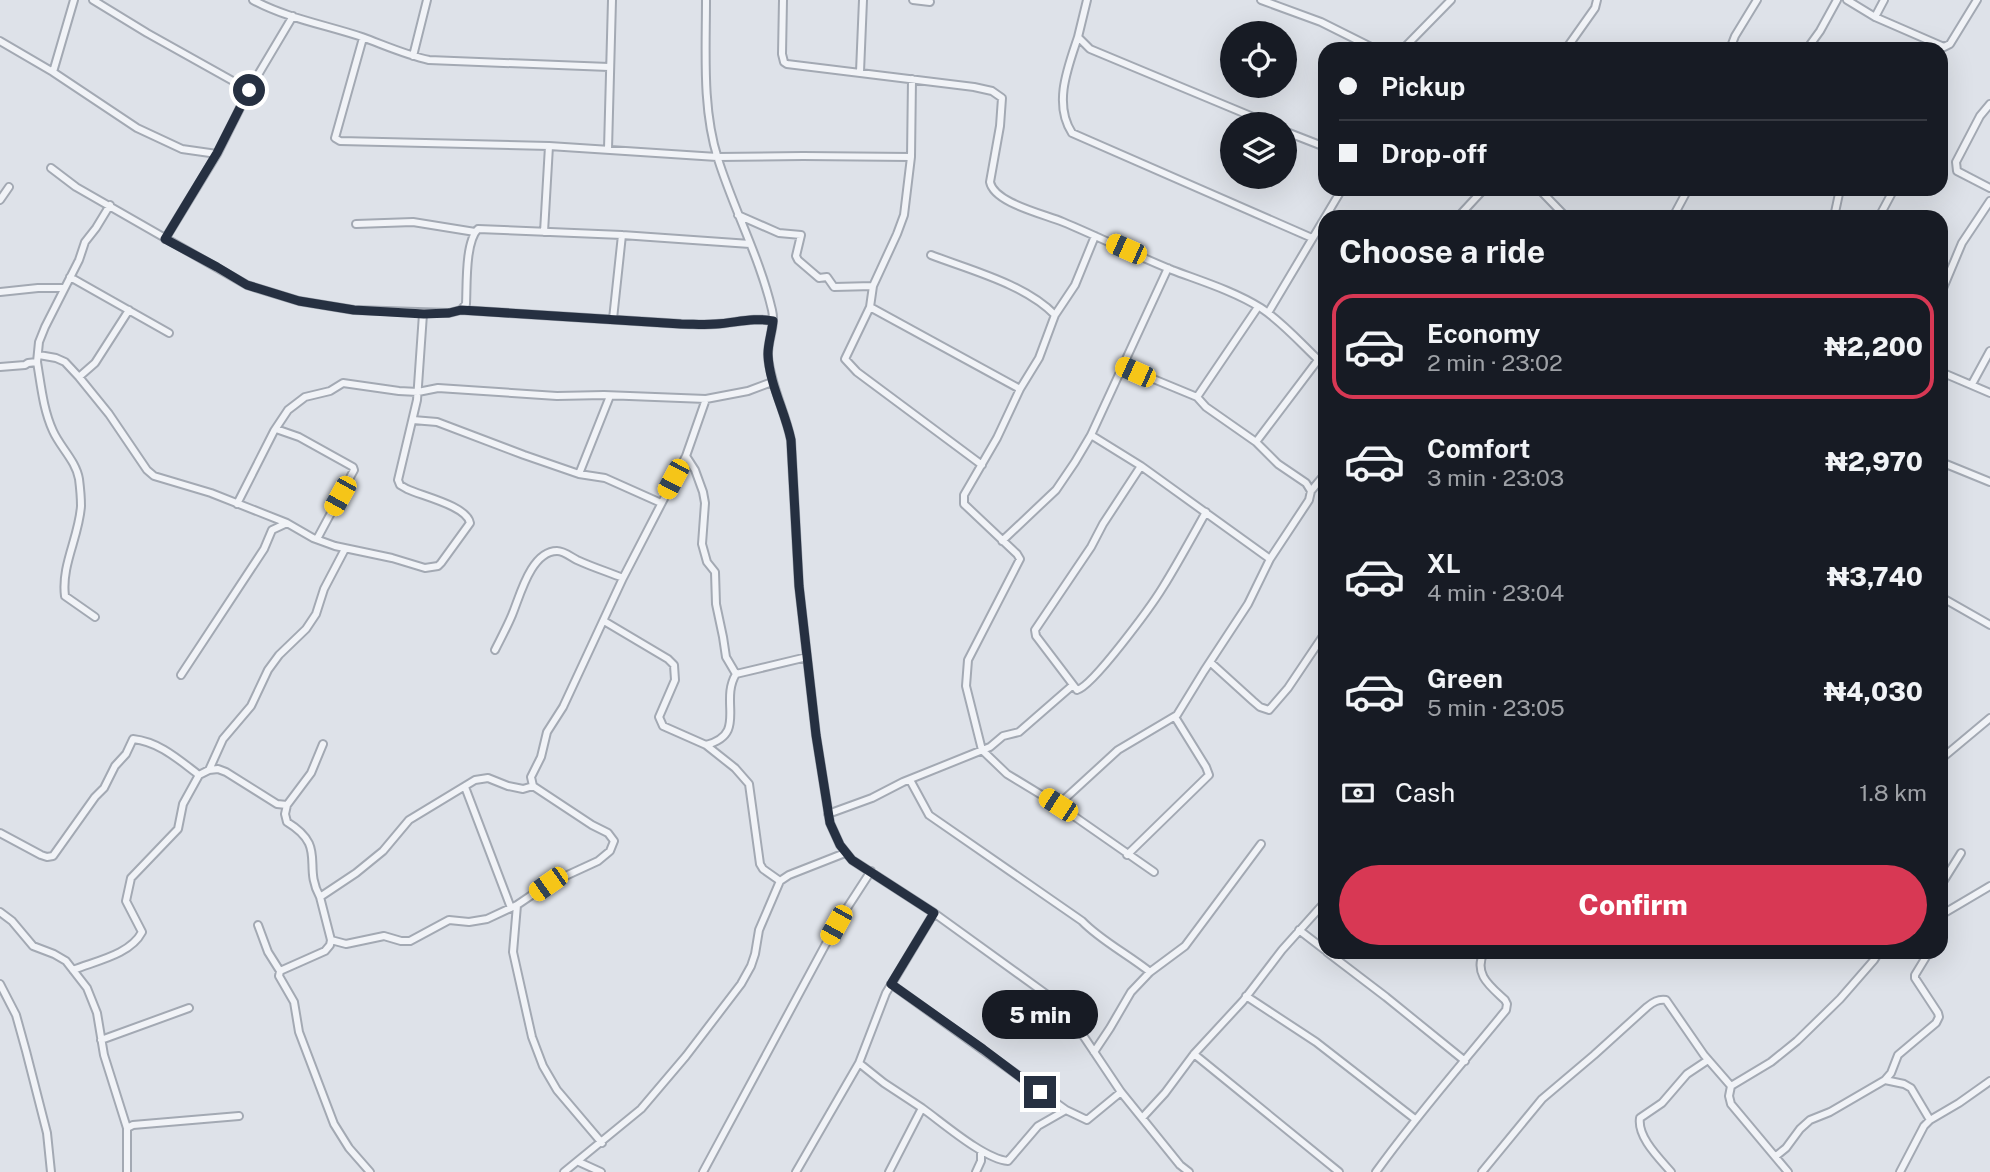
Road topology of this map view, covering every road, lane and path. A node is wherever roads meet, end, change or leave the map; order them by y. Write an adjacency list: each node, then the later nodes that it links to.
1 (74, 0): 34 (street)
2 (93, 0): 37 (street)
3 (253, 0): 20 (street)
4 (427, 0): 32 (street)
5 (612, 0): 33 (street)
6 (706, 0): 45 (street)
7 (783, 0): 35 (street)
8 (863, 0): 35 (street)
9 (914, 0): 19 (street)
10 (1087, 0): 22 (street)
11 (1261, 0): 25 (street)
12 (1451, 0): 26 (street)
13 (1597, 0): 27 (street)
14 (1757, 0): 28 (street)
15 (1836, 0): 29 (street)
16 (1847, 0): 21 (street)
17 (1884, 0): 21 (street)
18 (1977, 0): 31 (street)
19 (930, 2)
20 (293, 16): 23 (street); 37 (street)
21 (1875, 17): 30 (street)
22 (1078, 37): 39 (street); 64 (street)
23 (363, 38): 32 (street); 42 (street)
24 (0, 41): 34 (street)
25 (1361, 42)
26 (1410, 42)
27 (1571, 42)
28 (1733, 42)
29 (1812, 42)
30 (1931, 42)
31 (1948, 45)
32 (413, 56): 33 (street)
33 (609, 66): 43 (street)
34 (53, 72): 44 (street)
35 (860, 72): 36 (street)
36 (912, 79): 46 (street); 63 (street)
37 (249, 90): 44 (street)
38 (1990, 104): 49 (street)
39 (1240, 112)
40 (1297, 136): 41 (street)
41 (1318, 144)
42 (549, 146): 43 (street); 61 (street)
43 (608, 149): 45 (street)
44 (217, 153): 65 (street)
45 (717, 157): 46 (street); 57 (street)
46 (911, 157): 71 (street)
47 (51, 168): 54 (street)
48 (9, 187): 52 (street)
49 (1990, 188)
50 (1478, 196): 55 (street)
51 (1546, 196): 56 (street)
52 (0, 200)
53 (1990, 201): 69 (street)
54 (110, 205): 65 (street); 70 (street)
55 (1465, 210)
56 (1559, 210)
57 (738, 215): 66 (street); 71 (street)
58 (356, 224): 60 (street)
59 (1318, 228): 64 (street)
60 (475, 232): 61 (street); 77 (street)
61 (544, 232): 62 (street)
62 (622, 235): 66 (street); 81 (street)
63 (1095, 236): 68 (street); 80 (street)
64 (1312, 238): 78 (street)
65 (165, 239): 79 (street)
66 (750, 244): 82 (street)
67 (931, 255): 80 (street)
68 (1168, 268): 75 (street); 87 (street)
69 (1948, 276)
70 (70, 277): 72 (street); 76 (street)
71 (873, 286): 74 (street)
72 (64, 288): 73 (street); 85 (street)
73 (0, 292)
74 (870, 307): 93 (street); 104 (street)
75 (1258, 307): 78 (street); 97 (street)
76 (129, 310): 83 (street); 90 (street)
77 (461, 310): 79 (street); 81 (street)
78 (1268, 313): 86 (street)
79 (424, 314): 94 (street)
80 (1055, 315): 93 (street)
81 (613, 319): 82 (street)
82 (773, 321): 91 (street)
83 (169, 333)
84 (1990, 351): 92 (street)
85 (38, 359): 88 (street); 90 (street); 121 (street)
86 (1318, 360): 102 (street)
87 (1122, 366): 97 (street); 101 (street)
88 (0, 368)
89 (1948, 375): 92 (street)
90 (79, 377): 111 (street)
91 (772, 382): 98 (street); 126 (street)
92 (1972, 384): 95 (street)
93 (1020, 389): 104 (street)
94 (418, 391): 96 (street); 99 (street); 100 (street)
95 (1990, 393)
96 (610, 396): 98 (street); 107 (street)
97 (1198, 397): 102 (street)
98 (706, 399): 103 (street)
99 (413, 420): 107 (street); 117 (street)
100 (276, 429): 111 (street); 115 (street)
101 (1091, 435): 105 (street); 116 (street)
102 (1256, 442): 110 (street)
103 (686, 456): 112 (street); 128 (street)
104 (982, 465): 116 (street)
105 (1141, 466): 113 (street); 130 (street)
106 (1948, 466): 109 (street)
107 (579, 474): 112 (street)
108 (1318, 482): 110 (street)
109 (1990, 482)
110 (1311, 491): 118 (street)
111 (237, 503): 114 (street)
112 (661, 503): 119 (street)
113 (1206, 512): 118 (street); 130 (street)
114 (287, 523): 115 (street); 129 (street)
115 (317, 539): 117 (street)
116 (1002, 541): 135 (street)
117 (345, 549): 137 (street)
118 (1270, 559): 127 (street)
119 (623, 578): 122 (street); 125 (street)
120 (1948, 601): 123 (street)
121 (96, 617)
122 (604, 621): 134 (street); 140 (street)
123 (1990, 625)
124 (1318, 643): 127 (street)
125 (495, 650)
126 (807, 657): 128 (street); 144 (street)
127 (1210, 662): 131 (street)
128 (736, 674): 134 (street)
129 (181, 675)
130 (1073, 685): 135 (street)
131 (1175, 717): 143 (street); 149 (street)
132 (1990, 718): 136 (street)
133 (323, 744): 142 (street)
134 (706, 745): 153 (street)
135 (982, 750): 139 (street); 143 (street)
136 (1948, 753)
137 (209, 770): 138 (street); 142 (street)
138 (199, 775): 145 (street); 169 (street)
139 (910, 780): 144 (street); 171 (street)
140 (533, 786): 141 (street); 156 (street)
141 (465, 787): 155 (street); 156 (street)
142 (287, 805): 155 (street)
143 (1058, 805): 149 (street)
144 (828, 814): 147 (street)
145 (0, 833)
146 (1261, 844): 171 (street)
147 (845, 853): 150 (street); 153 (street)
148 (1961, 853): 152 (street)
149 (1127, 855): 151 (street)
150 (870, 872): 160 (street); 202 (street)
151 (1154, 873)
152 (1948, 874)
153 (780, 881): 193 (street)
154 (1990, 886): 158 (street)
155 (320, 897): 163 (street)
156 (514, 907): 163 (street); 193 (street)
157 (1318, 910): 162 (street)
158 (1948, 911)
159 (0, 912): 169 (street)
160 (934, 913): 173 (street); 177 (street)
161 (258, 925): 170 (street)
162 (1299, 930): 164 (street); 174 (street)
163 (331, 940): 170 (street)
164 (1318, 945)
165 (1336, 959): 180 (street)
166 (1481, 959): 180 (street)
167 (1874, 959): 184 (street)
168 (1925, 959): 182 (street)
169 (73, 970): 176 (street)
170 (280, 971): 199 (street)
171 (1150, 972): 177 (street)
172 (0, 984): 197 (street)
173 (891, 984): 181 (street); 187 (street)
174 (1246, 996): 178 (street); 190 (street)
175 (189, 1008): 176 (street)
176 (101, 1040): 192 (street)
177 (1094, 1052): 185 (street)
178 (1194, 1054): 189 (street); 207 (street)
179 (1708, 1060): 184 (street); 209 (street); 210 (street)
180 (1465, 1061): 190 (street)
181 (859, 1063): 186 (street); 203 (street)
182 (1885, 1080): 191 (street); 195 (street)
183 (1990, 1081): 191 (street)
184 (1731, 1086): 195 (street)
185 (1121, 1092): 187 (street); 189 (street)
186 (922, 1108): 194 (street); 204 (street)
187 (1066, 1110): 194 (street)
188 (239, 1116): 192 (street)
189 (1142, 1118): 206 (street)
190 (1415, 1119): 208 (street)
191 (1930, 1120): 212 (street)
192 (127, 1128): 198 (street)
193 (602, 1143): 196 (street)
194 (982, 1152): 205 (street)
195 (1776, 1157): 211 (street)
196 (579, 1162): 200 (street); 201 (street)
197 (51, 1172)
198 (127, 1172)
199 (370, 1172)
200 (564, 1172)
201 (601, 1172)
202 (703, 1172)
203 (796, 1172)
204 (889, 1172)
205 (976, 1172)
206 (1189, 1172)
207 (1339, 1172)
208 (1376, 1172)
209 (1482, 1172)
210 (1671, 1172)
211 (1787, 1172)
212 (1900, 1172)

